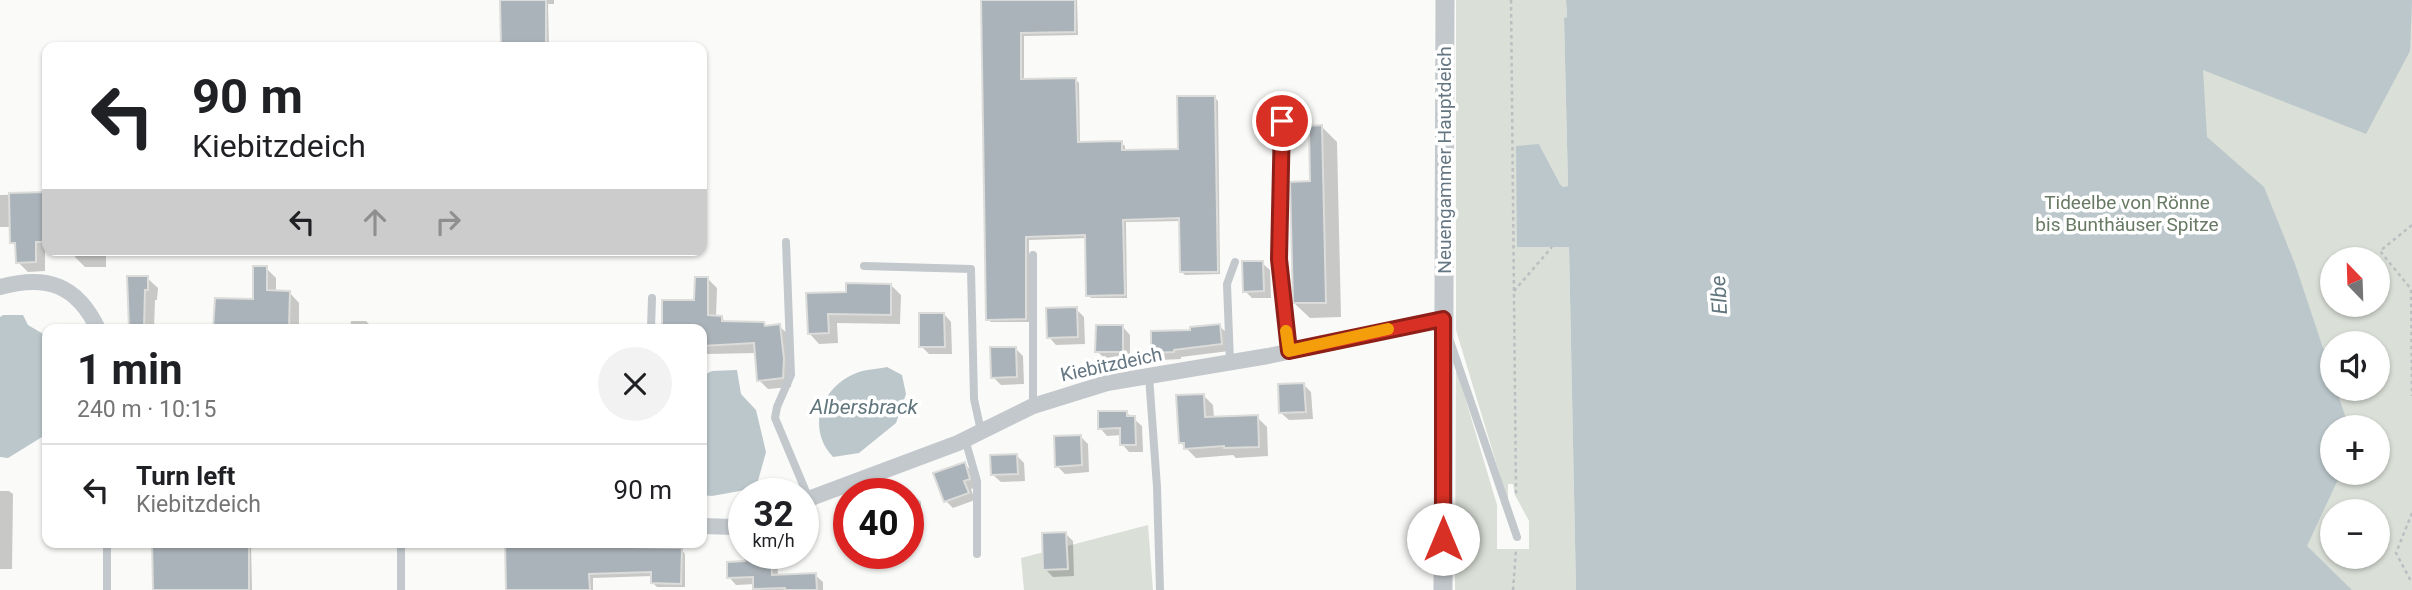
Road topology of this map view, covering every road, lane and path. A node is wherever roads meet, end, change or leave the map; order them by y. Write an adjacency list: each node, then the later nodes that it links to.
1 (1445, 0): 13 (street, Neuengammer Hauptdeich)
2 (1511, 0): 11 (path)
3 (1282, 121): 16 (lane)
4 (2412, 225): 19 (path)
5 (786, 242): 23 (lane)
6 (1552, 247): 11 (path)
7 (1033, 255): 20 (lane)
8 (1235, 262): 17 (lane)
9 (864, 266): 21 (lane)
10 (0, 286): 14 (street)
11 (1514, 291): 25 (path)
12 (652, 298): 15 (lane)
13 (1443, 320): 16 (street, Kiebitzdeich); 29 (lane); 37 (street, Neuengammer Hauptdeich)
14 (96, 324)
15 (651, 324)
16 (1289, 351): 17 (street, Kiebitzdeich)
17 (1230, 362): 18 (street, Kiebitzdeich)
18 (1150, 376): 20 (street, Kiebitzdeich); 36 (lane)
19 (2412, 396)
20 (1033, 406): 21 (street, Kiebitzdeich)
21 (981, 431): 22 (street, Kiebitzdeich)
22 (965, 439): 24 (street, Kiebitzdeich); 32 (lane)
23 (798, 478)
24 (819, 495)
25 (1516, 496)
26 (2412, 513): 33 (path)
27 (707, 526): 28 (street)
28 (728, 527)
29 (1517, 537): 38 (path)
30 (107, 548): 34 (lane)
31 (401, 548): 35 (lane)
32 (977, 554)
33 (2412, 583)
34 (107, 590)
35 (401, 590)
36 (1160, 590)
37 (1443, 590)
38 (1513, 590)

